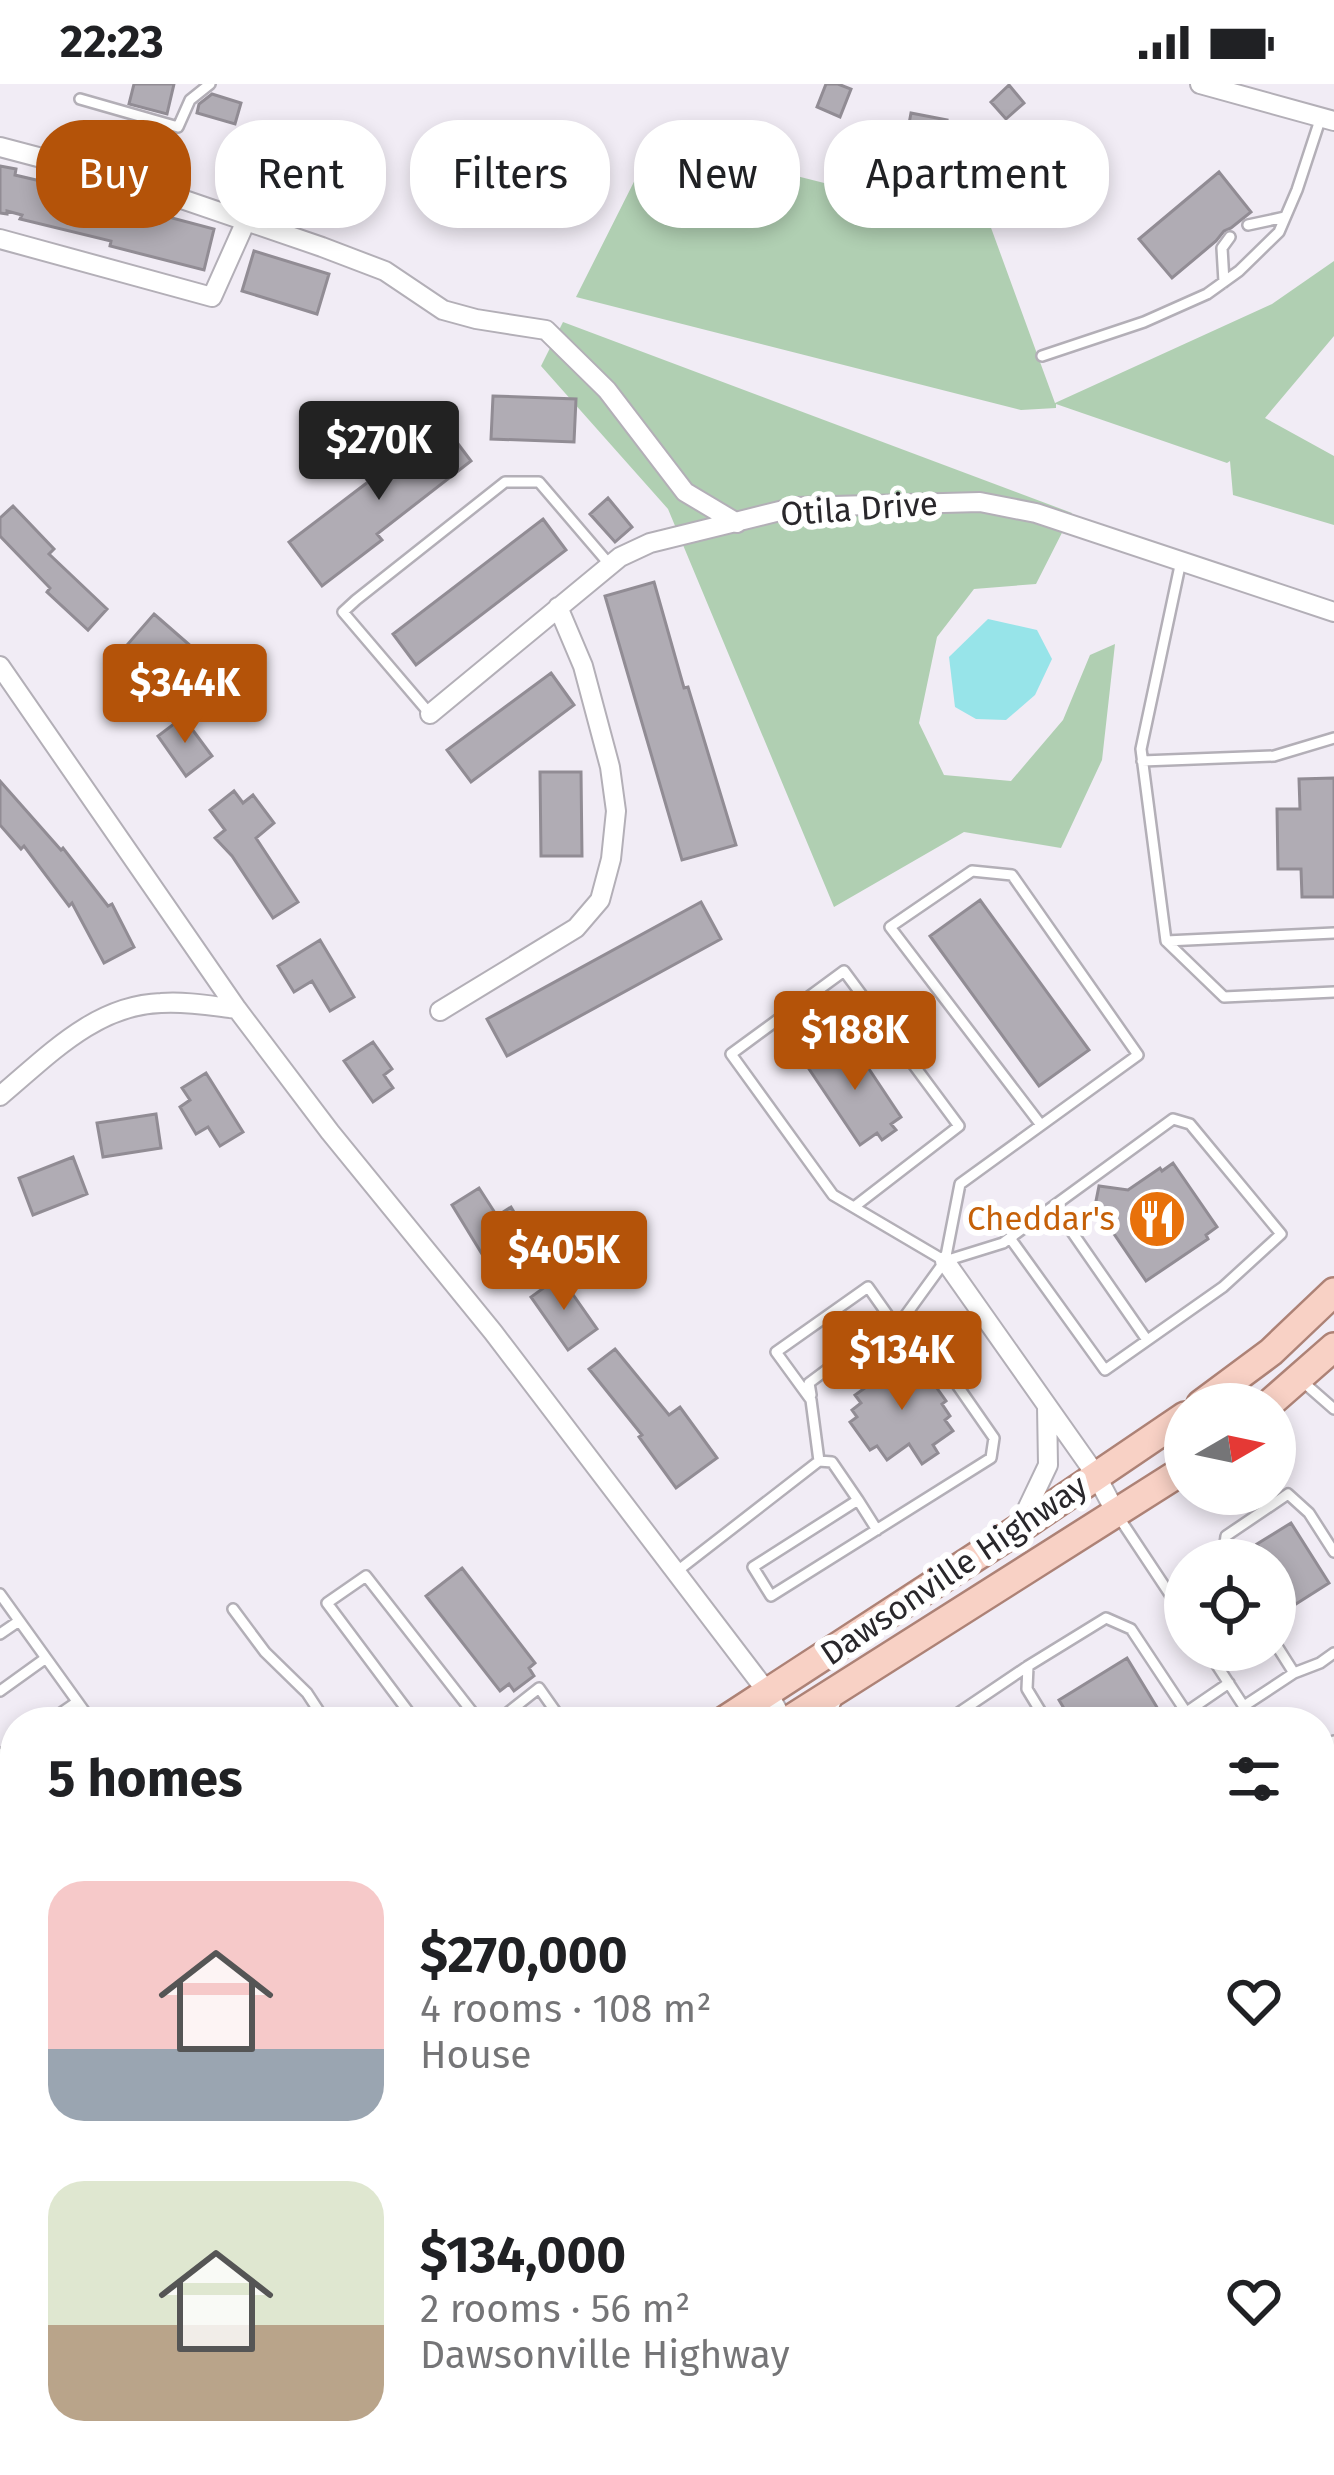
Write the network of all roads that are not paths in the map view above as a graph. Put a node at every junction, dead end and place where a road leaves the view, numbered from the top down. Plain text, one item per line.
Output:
1 (210, 84) edge
2 (1200, 84) edge
3 (80, 99) dead end
4 (1327, 119) edge
5 (0, 147) edge
6 (215, 210) edge
7 (1286, 218) junction
8 (1248, 225) dead end
9 (242, 228) edge
10 (268, 228) edge
11 (1230, 237) dead end
12 (0, 239) edge
13 (1224, 282) junction
14 (1042, 356) dead end
15 (737, 523) junction
16 (1180, 561) junction
17 (610, 566) junction
18 (558, 608) junction
19 (1334, 612) edge
20 (0, 666) edge
21 (430, 714) joint
22 (1334, 738) edge
23 (1142, 760) junction
24 (1334, 933) edge
25 (1166, 941) junction
26 (1334, 992) edge
27 (237, 1009) junction
28 (440, 1011) dead end
29 (0, 1096) edge
30 (1041, 1125) junction
31 (1054, 1206) junction
32 (854, 1207) junction
33 (1010, 1238) junction
34 (945, 1261) junction
35 (1334, 1292) edge
36 (896, 1322) junction
37 (1148, 1340) junction
38 (1334, 1347) edge
39 (1299, 1378) junction
40 (1229, 1383) edge
41 (1293, 1383) edge
42 (811, 1400) junction
43 (1047, 1406) junction
44 (1333, 1407) edge
45 (1164, 1429) edge
46 (819, 1461) junction
47 (1096, 1475) junction
48 (1164, 1482) edge
49 (858, 1500) junction
50 (1115, 1511) junction
51 (877, 1529) junction
52 (1017, 1530) junction
53 (1226, 1539) edge
54 (1334, 1552) edge
55 (676, 1572) junction
56 (1164, 1585) edge
57 (0, 1594) edge
58 (233, 1609) dead end
59 (19, 1621) junction
60 (0, 1634) edge
61 (1334, 1653) edge
62 (46, 1658) junction
63 (1028, 1666) junction
64 (1221, 1671) edge
65 (1294, 1673) joint
66 (1229, 1683) junction
67 (842, 1687) junction
68 (0, 1691) edge
69 (768, 1693) junction
70 (77, 1702) junction
71 (1244, 1706) joint
72 (70, 1707) edge
73 (81, 1707) edge
74 (316, 1707) edge
75 (405, 1707) edge
76 (468, 1707) edge
77 (515, 1707) edge
78 (552, 1707) edge
79 (746, 1707) edge
80 (776, 1707) edge
81 (809, 1707) edge
82 (834, 1707) edge
83 (967, 1707) edge
84 (1038, 1707) edge
85 (1183, 1707) edge
86 (1193, 1707) edge

1 - 3 lane
2 - 4 street
4 - 7 lane
5 - 6 street
7 - 8 lane
7 - 13 lane
9 - 12 street
10 - 15 street
11 - 13 lane
13 - 14 lane
15 - 16 street, Otila Drive
15 - 17 street, Otila Drive
16 - 19 street, Otila Drive
16 - 23 lane
17 - 18 street, Otila Drive
17 - 21 lane
18 - 21 street, Otila Drive
18 - 28 street
20 - 27 street
22 - 23 lane
23 - 25 lane
24 - 25 lane
25 - 26 lane
27 - 29 street
27 - 55 street
30 - 30 lane
30 - 34 lane
31 - 33 lane
31 - 37 lane
31 - 37 lane
32 - 32 lane
32 - 34 lane
33 - 34 lane
33 - 37 lane
34 - 36 lane
34 - 43 street
35 - 40 main road
36 - 42 lane
36 - 42 lane
36 - 51 lane
38 - 39 main road
39 - 41 main road
39 - 44 lane
42 - 46 lane
43 - 47 street
43 - 52 street
45 - 47 main road, Dawsonville Highway
46 - 49 lane
46 - 55 lane
47 - 50 street
47 - 52 main road, Dawsonville Highway
48 - 50 main road, Dawsonville Highway
49 - 51 lane
49 - 51 lane
50 - 56 lane
50 - 67 main road, Dawsonville Highway
52 - 69 main road, Dawsonville Highway
53 - 54 lane
55 - 69 street
57 - 59 lane
58 - 74 lane
59 - 60 lane
59 - 62 lane
61 - 65 lane
62 - 68 lane
62 - 70 lane
63 - 83 lane
63 - 84 lane
63 - 85 lane
64 - 66 lane
65 - 71 lane
66 - 71 lane
66 - 86 lane
67 - 81 main road, Dawsonville Highway
67 - 82 lane
69 - 79 main road, Dawsonville Highway
69 - 80 street
70 - 72 lane
70 - 73 lane
75 - 76 lane
77 - 78 lane

